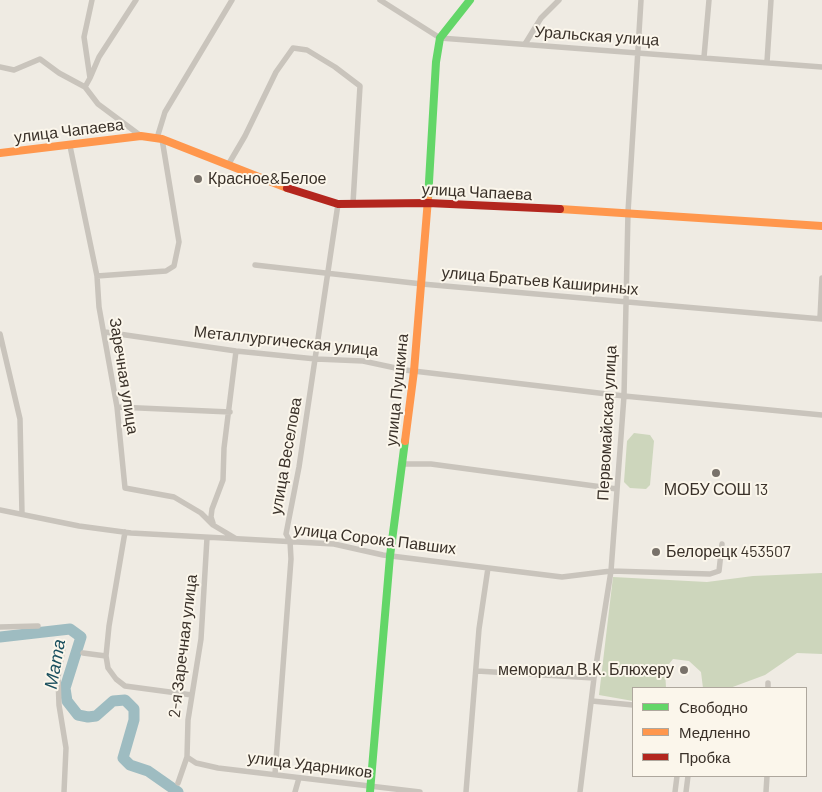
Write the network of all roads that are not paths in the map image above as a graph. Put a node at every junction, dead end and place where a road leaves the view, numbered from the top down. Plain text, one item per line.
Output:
1 (92, 0) edge
2 (136, 0) edge
3 (232, 0) edge
4 (381, 0) edge
5 (470, 0) edge
6 (559, 0) edge
7 (641, 0) edge
8 (709, 0) edge
9 (771, 0) edge
10 (440, 38) junction
11 (525, 44) junction
12 (636, 54) junction
13 (704, 57) junction
14 (767, 62) junction
15 (0, 67) edge
16 (822, 67) edge
17 (90, 78) junction
18 (85, 86) junction
19 (141, 136) junction
20 (159, 138) junction
21 (70, 146) junction
22 (0, 153) edge
23 (228, 165) junction
24 (353, 203) junction
25 (428, 203) junction
26 (338, 204) junction
27 (628, 212) junction
28 (822, 226) edge
29 (255, 266) dead end
30 (329, 274) junction
31 (97, 276) junction
32 (822, 278) edge
33 (422, 284) junction
34 (626, 302) junction
35 (821, 318) edge
36 (105, 332) junction
37 (0, 334) edge
38 (236, 351) junction
39 (316, 359) junction
40 (414, 371) junction
41 (624, 396) junction
42 (117, 407) junction
43 (230, 412) junction
44 (822, 415) edge
45 (403, 464) junction
46 (617, 490) junction
47 (0, 510) edge
48 (22, 514) junction
49 (213, 524) junction
50 (125, 532) junction
51 (207, 538) junction
52 (238, 539) junction
53 (290, 541) junction
54 (722, 544) dead end
55 (390, 556) junction
56 (488, 568) junction
57 (611, 571) junction
58 (38, 626) dead end
59 (0, 627) edge
60 (64, 642) dead end
61 (83, 653) dead end
62 (106, 656) junction
63 (477, 671) junction
64 (594, 678) junction
65 (192, 695) junction
66 (592, 701) junction
67 (632, 705) edge
68 (187, 757) junction
69 (275, 774) junction
70 (677, 777) edge
71 (688, 777) edge
72 (767, 777) edge
73 (299, 778) junction
74 (178, 783) dead end
75 (371, 789) edge
76 (64, 792) edge
77 (295, 792) edge
78 (420, 792) edge
79 (466, 792) edge
80 (580, 792) edge
81 (675, 792) edge
82 (686, 792) edge
83 (766, 792) edge

1 - 17 street
2 - 17 street
3 - 20 street
4 - 10 street, Уральская улица
5 - 10 street, улица Пушкина
6 - 11 street
7 - 12 street, Первомайская улица
8 - 13 street
9 - 14 street
10 - 11 street, Уральская улица
10 - 25 street, улица Пушкина
11 - 12 street, Уральская улица
12 - 13 street, Уральская улица
12 - 27 street, Первомайская улица
13 - 14 street, Уральская улица
14 - 16 street, Уральская улица
15 - 18 street, улица Чапаева
17 - 18 street
18 - 19 street, улица Чапаева
19 - 20 street, улица Чапаева
19 - 21 street, улица Чапаева
20 - 23 street, улица Чапаева
20 - 31 street
21 - 22 street, улица Чапаева
21 - 31 street, Заречная улица
23 - 24 street
23 - 26 street, улица Чапаева
24 - 25 street, улица Чапаева
24 - 26 street, улица Чапаева
25 - 27 street, улица Чапаева
25 - 33 street, улица Пушкина
26 - 30 street, улица Веселова
27 - 28 street, улица Чапаева
27 - 34 street, Первомайская улица
29 - 30 street, улица Братьев Кашириных
30 - 33 street, улица Братьев Кашириных
30 - 39 street, улица Веселова
31 - 36 street, Заречная улица
32 - 35 street
33 - 34 street, улица Братьев Кашириных
33 - 40 street, улица Пушкина
34 - 35 street, улица Братьев Кашириных
34 - 41 street, Первомайская улица
36 - 38 street, Металлургическая улица
36 - 42 street, Заречная улица
37 - 48 street
38 - 39 street, Металлургическая улица
38 - 43 street
39 - 40 street, Металлургическая улица
39 - 53 street, улица Веселова
40 - 41 street, Металлургическая улица
40 - 45 street, улица Пушкина
41 - 44 street, Металлургическая улица
41 - 46 street, Первомайская улица
42 - 43 street
42 - 49 street, Заречная улица
43 - 49 street
45 - 46 street
45 - 55 street, улица Пушкина
46 - 57 street, Первомайская улица
47 - 48 street, улица Сорока Павших
48 - 50 street, улица Сорока Павших
49 - 52 street, Заречная улица
50 - 51 street, улица Сорока Павших
50 - 62 street
51 - 52 street, улица Сорока Павших
51 - 65 street, 2-я Заречная улица
52 - 53 street, улица Сорока Павших
53 - 55 street, улица Сорока Павших
53 - 69 street, улица Веселова
54 - 57 street, улица Сорока Павших
55 - 56 street, улица Сорока Павших
55 - 75 street, улица Пушкина
56 - 57 street, улица Сорока Павших
56 - 63 street
57 - 64 street, Первомайская улица
58 - 59 street
60 - 76 street
61 - 62 street
62 - 65 street
63 - 64 street
63 - 79 street
64 - 66 street, Первомайская улица
65 - 68 street, 2-я Заречная улица
66 - 67 street
66 - 80 street, Первомайская улица
68 - 69 street, улица Ударников
68 - 74 street, 2-я Заречная улица
69 - 73 street, улица Ударников
70 - 81 street
71 - 82 street
72 - 83 street
73 - 75 street, улица Ударников
73 - 77 street
75 - 78 street, улица Ударников

